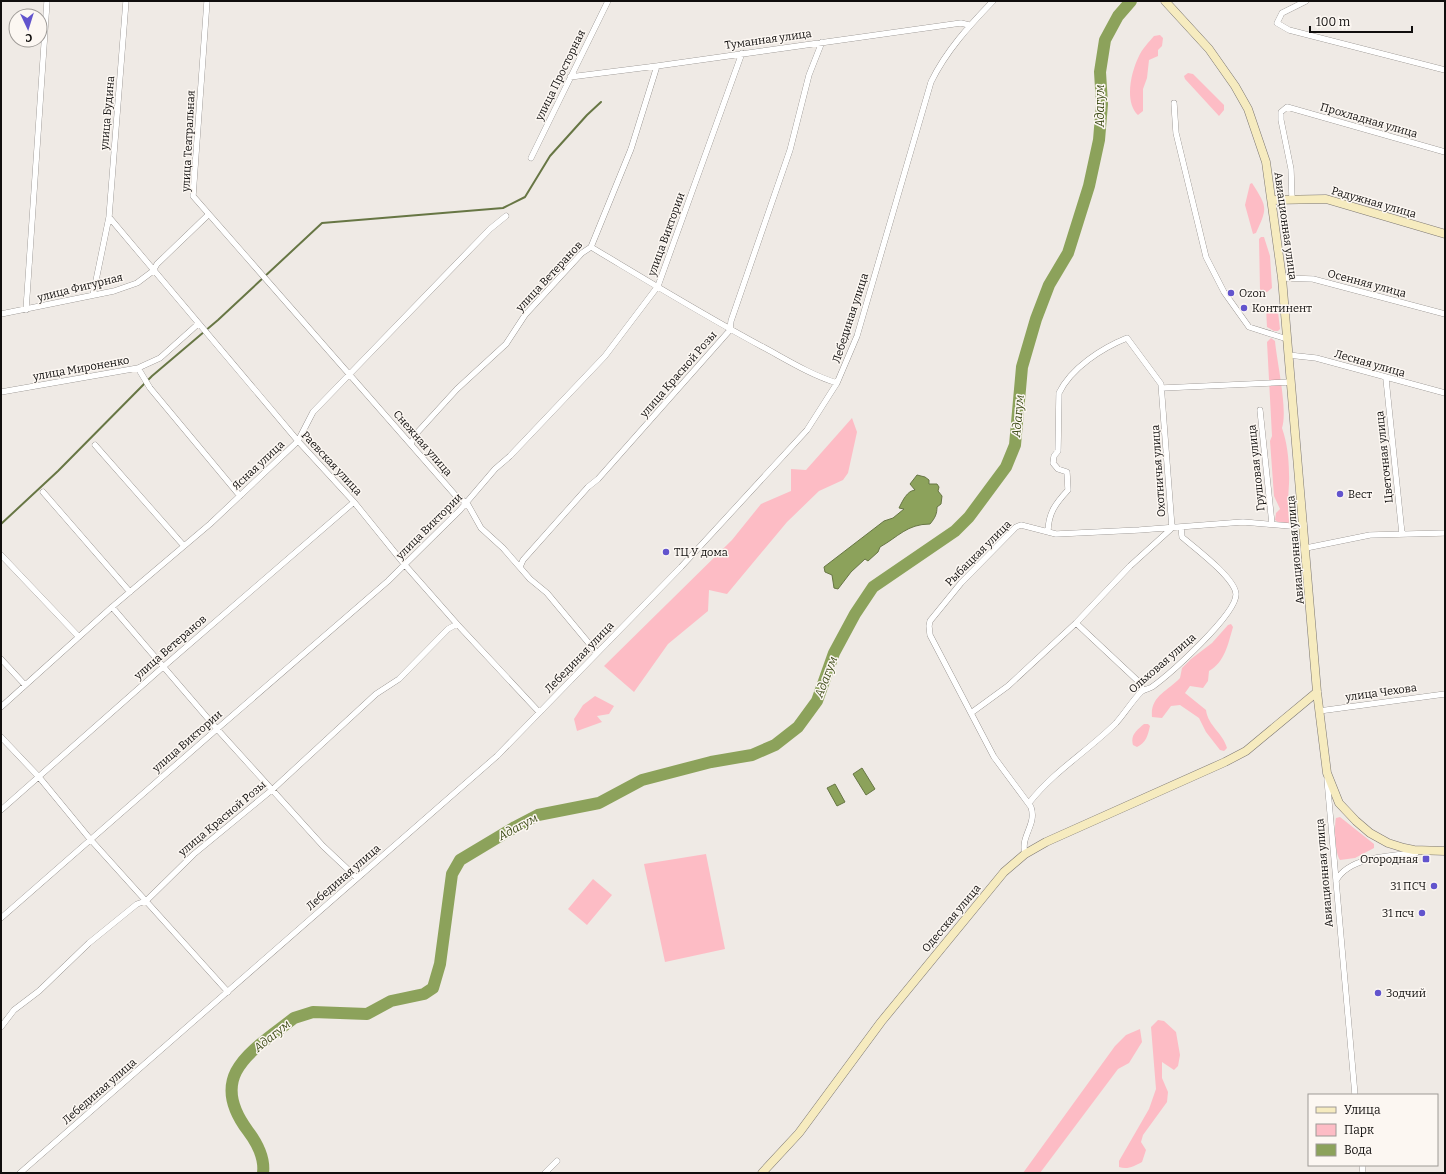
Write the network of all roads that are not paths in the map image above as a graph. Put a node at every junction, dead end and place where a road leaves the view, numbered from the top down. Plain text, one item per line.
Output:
1 (47, 1) edge
2 (126, 1) edge
3 (207, 1) edge
4 (608, 1) edge
5 (993, 1) edge
6 (1166, 1) edge
7 (1306, 1) edge
8 (969, 26) junction
9 (822, 42) junction
10 (742, 52) junction
11 (657, 66) junction
12 (1445, 70) edge
13 (570, 76) junction
14 (1174, 103) dead end
15 (1445, 152) edge
16 (531, 158) dead end
17 (1292, 199) junction
18 (1273, 200) junction
19 (208, 215) junction
20 (506, 216) dead end
21 (109, 217) junction
22 (1445, 234) edge
23 (591, 247) junction
24 (153, 271) junction
25 (1282, 278) junction
26 (658, 286) junction
27 (93, 295) junction
28 (26, 310) junction
29 (1, 314) edge
30 (1445, 314) edge
31 (298, 316) joint
32 (198, 324) junction
33 (730, 330) junction
34 (1287, 339) junction
35 (1288, 355) junction
36 (138, 368) junction
37 (349, 376) junction
38 (1386, 379) junction
39 (1291, 382) junction
40 (837, 383) junction
41 (1162, 388) junction
42 (1, 392) edge
43 (1445, 393) edge
44 (1260, 410) dead end
45 (298, 441) junction
46 (411, 444) junction
47 (95, 445) dead end
48 (42, 492) dead end
49 (240, 496) junction
50 (354, 502) junction
51 (467, 503) junction
52 (1272, 524) junction
53 (1304, 524) junction
54 (1181, 527) junction
55 (1172, 528) junction
56 (1048, 532) junction
57 (1445, 533) edge
58 (1402, 534) junction
59 (184, 546) junction
60 (1306, 548) junction
61 (1, 555) edge
62 (405, 564) junction
63 (520, 567) junction
64 (130, 592) junction
65 (112, 607) junction
66 (1076, 623) junction
67 (456, 624) junction
68 (79, 637) junction
69 (597, 653) junction
70 (1, 659) edge
71 (163, 666) junction
72 (25, 685) junction
73 (1143, 690) junction
74 (1318, 692) junction
75 (1445, 694) edge
76 (1, 707) edge
77 (1319, 711) junction
78 (539, 712) junction
79 (972, 713) junction
80 (217, 729) junction
81 (1, 737) edge
82 (1326, 773) junction
83 (39, 777) junction
84 (272, 789) junction
85 (1029, 803) junction
86 (1, 810) edge
87 (90, 839) junction
88 (1442, 851) edge
89 (1025, 854) junction
90 (357, 878) junction
91 (1336, 882) junction
92 (146, 900) junction
93 (1, 918) edge
94 (228, 992) junction
95 (1, 1027) edge
96 (1356, 1094) edge
97 (557, 1161) dead end
98 (20, 1173) edge
99 (545, 1173) edge
100 (762, 1173) edge

1 - 28 street
2 - 21 street, улица Будина
3 - 19 street, улица Театральная
4 - 13 street, улица Просторная
5 - 8 street, Лебединая улица
6 - 18 main road, Авиационная улица
7 - 12 street
8 - 9 street, Туманная улица
8 - 40 street, Лебединая улица
9 - 10 street, Туманная улица
9 - 33 street, улица Красной Розы
10 - 11 street, Туманная улица
10 - 26 street, улица Виктории
11 - 13 street, Туманная улица
11 - 23 street, улица Ветеранов
13 - 16 street, улица Просторная
14 - 34 street
15 - 17 street, Прохладная улица
17 - 18 main road, Радужная улица
17 - 22 main road, Радужная улица
18 - 25 main road, Авиационная улица
19 - 24 street, улица Фигурная
19 - 31 street, улица Театральная
20 - 37 street, Ясная улица
21 - 24 street, Раевская улица
21 - 27 street, улица Будина
23 - 26 street
23 - 46 street, улица Ветеранов
24 - 27 street, улица Фигурная
24 - 32 street, Раевская улица
25 - 30 street, Осенняя улица
25 - 34 main road, Авиационная улица
26 - 33 street
26 - 51 street, улица Виктории
27 - 28 street, улица Фигурная
28 - 29 street, улица Фигурная
31 - 37 street, Снежная улица
32 - 36 street, улица Мироненко
32 - 45 street, Раевская улица
33 - 40 street
33 - 63 street, улица Красной Розы
34 - 35 main road, Авиационная улица
35 - 38 street, Лесная улица
35 - 39 main road, Авиационная улица
36 - 42 street, улица Мироненко
36 - 49 street
37 - 45 street, Ясная улица
37 - 46 street, Снежная улица
38 - 43 street, Лесная улица
38 - 58 street, Цветочная улица
39 - 41 street
39 - 53 main road, Авиационная улица
40 - 69 street, Лебединая улица
41 - 55 street, Охотничья улица
41 - 56 street, Охотничья улица
44 - 52 street, Грушовая улица
45 - 49 street, Ясная улица
45 - 50 street, Раевская улица
46 - 51 street, Снежная улица
47 - 59 street
48 - 64 street
49 - 59 street, Ясная улица
50 - 62 street, Раевская улица
50 - 71 street, улица Ветеранов
51 - 62 street, улица Виктории
51 - 63 street, Снежная улица
52 - 53 street
52 - 54 street
53 - 60 main road, Авиационная улица
54 - 55 street
54 - 73 street, Ольховая улица
55 - 56 street
55 - 66 street, Охотничья улица
56 - 79 street, Рыбацкая улица
57 - 58 street
58 - 60 street
59 - 64 street, Ясная улица
60 - 74 main road, Авиационная улица
61 - 68 street
62 - 67 street, Раевская улица
62 - 80 street, улица Виктории
63 - 69 street, Снежная улица
64 - 65 street, Ясная улица
65 - 68 street, Ясная улица
65 - 71 street
66 - 73 street
66 - 79 street, Охотничья улица
67 - 78 street, Раевская улица
67 - 84 street, улица Красной Розы
68 - 72 street, Ясная улица
69 - 78 street, Лебединая улица
70 - 72 street
71 - 80 street
71 - 83 street, улица Ветеранов
72 - 76 street, Ясная улица
73 - 85 street, Ольховая улица
74 - 77 main road, Авиационная улица
74 - 89 main road, Одесская улица
75 - 77 street, улица Чехова
77 - 82 main road, Авиационная улица
78 - 90 street, Лебединая улица
79 - 85 street
80 - 84 street
80 - 87 street, улица Виктории
81 - 83 street
82 - 88 main road
82 - 91 street, Авиационная улица
83 - 86 street, улица Ветеранов
83 - 87 street
84 - 90 street
84 - 92 street, улица Красной Розы
85 - 89 street
87 - 92 street
87 - 93 street, улица Виктории
88 - 91 street
89 - 100 main road, Одесская улица
90 - 94 street, Лебединая улица
91 - 96 street, Авиационная улица
92 - 94 street
92 - 95 street, улица Красной Розы
94 - 98 street, Лебединая улица
97 - 99 street

